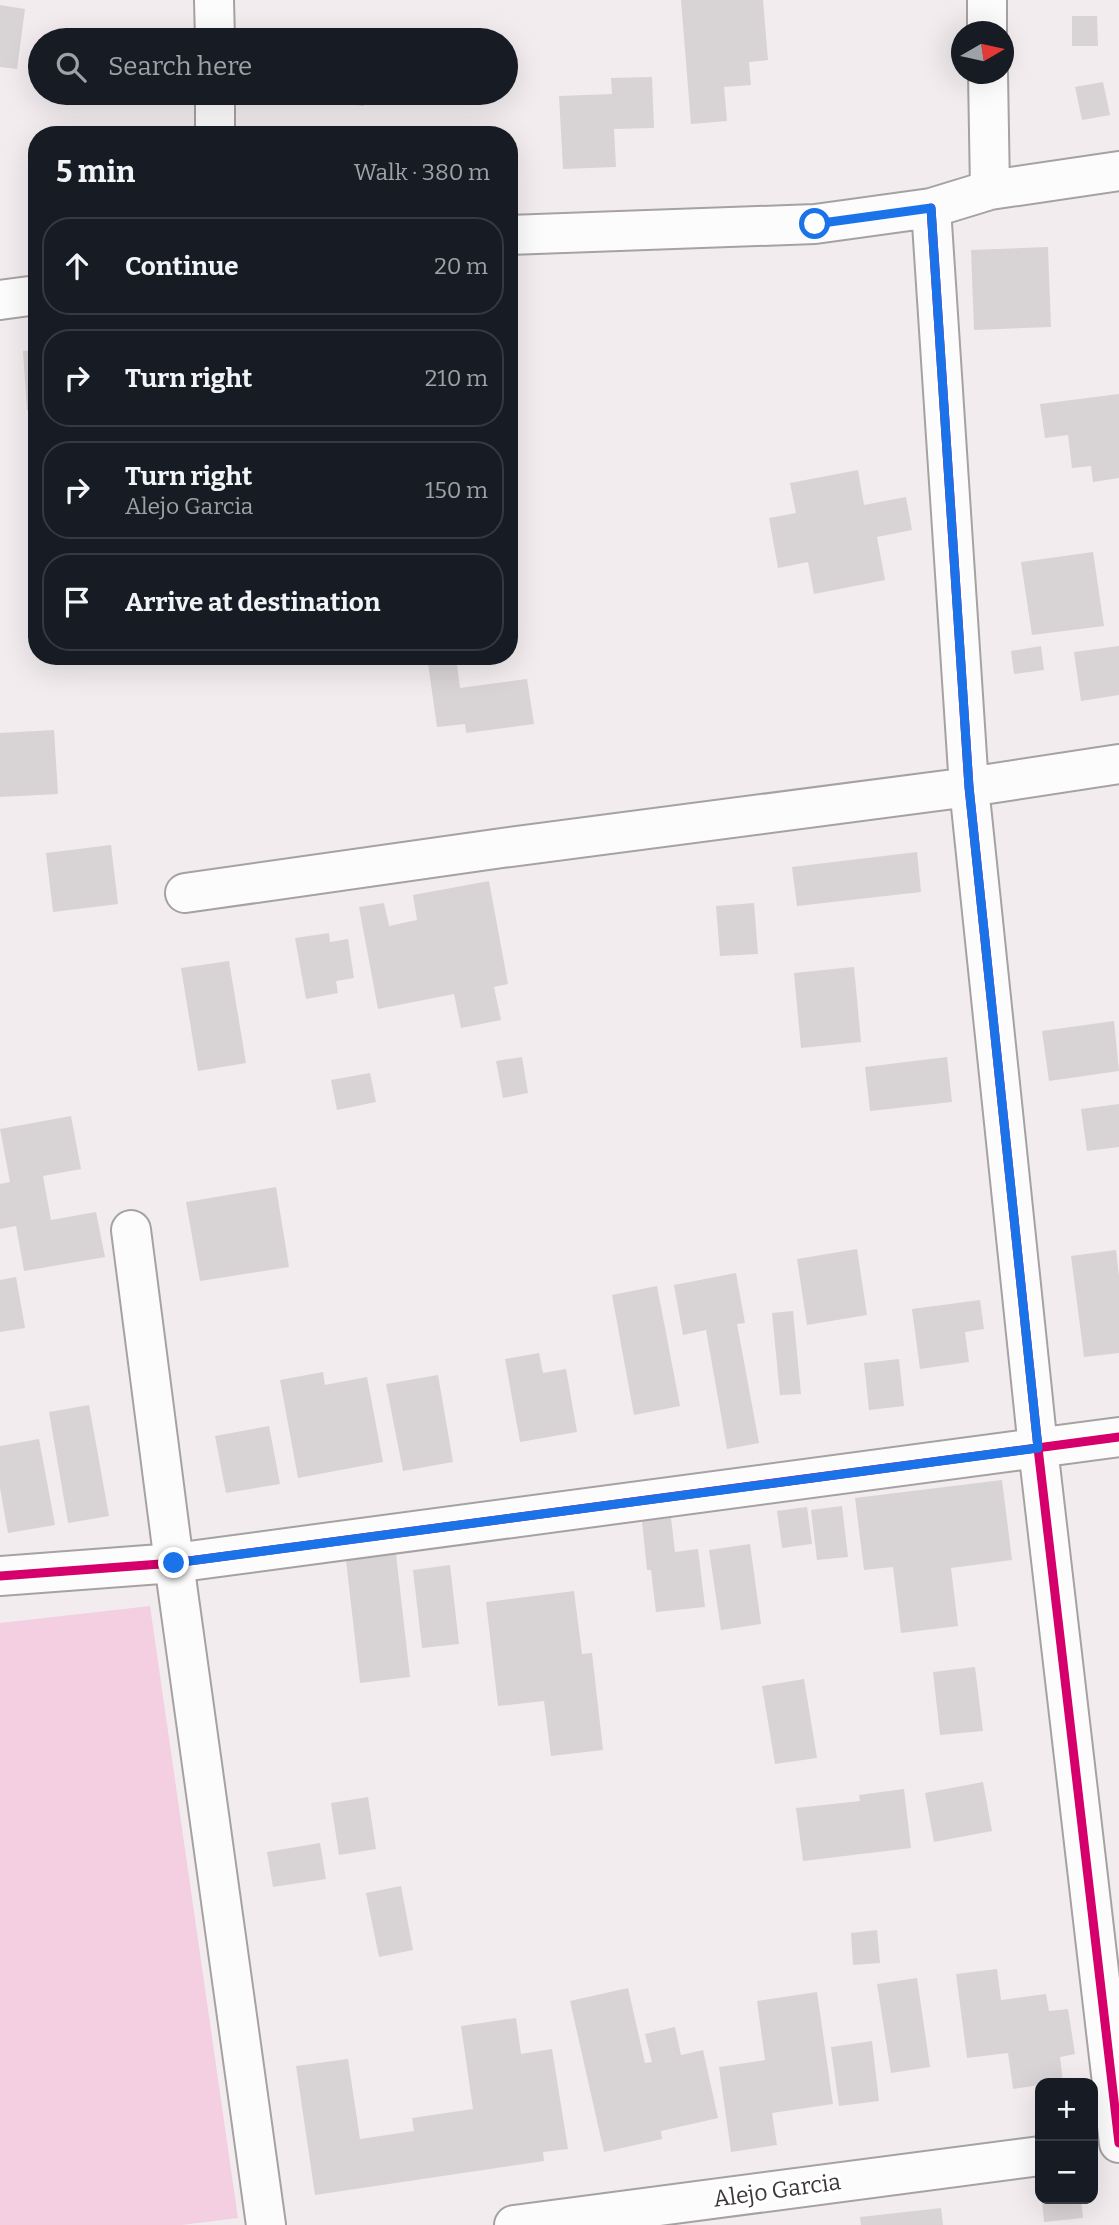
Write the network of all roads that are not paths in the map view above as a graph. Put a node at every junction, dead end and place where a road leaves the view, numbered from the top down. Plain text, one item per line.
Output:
1 (215, 0) edge
2 (987, 0) edge
3 (987, 21) edge
4 (215, 28) edge
5 (988, 84) edge
6 (215, 105) edge
7 (215, 126) edge
8 (1119, 171) edge
9 (990, 190) junction
10 (931, 208) junction
11 (518, 235) edge
12 (28, 296) edge
13 (0, 300) edge
14 (1119, 764) edge
15 (969, 787) junction
16 (185, 893) dead end
17 (131, 1230) dead end
18 (1119, 1437) edge
19 (1038, 1448) junction
20 (174, 1563) junction
21 (0, 1576) edge
22 (1119, 2144) edge
23 (1098, 2148) edge
24 (1035, 2157) edge
25 (266, 2225) edge
26 (514, 2225) edge

1 - 4 street
2 - 3 street
5 - 9 street
6 - 7 street
8 - 9 street
9 - 10 street
10 - 11 street
10 - 15 street
12 - 13 street
14 - 15 street
15 - 16 street
15 - 19 street
17 - 20 street
18 - 19 street
19 - 20 street
19 - 22 street
20 - 21 street
20 - 25 street
22 - 23 street
24 - 26 street, Alejo Garcia

